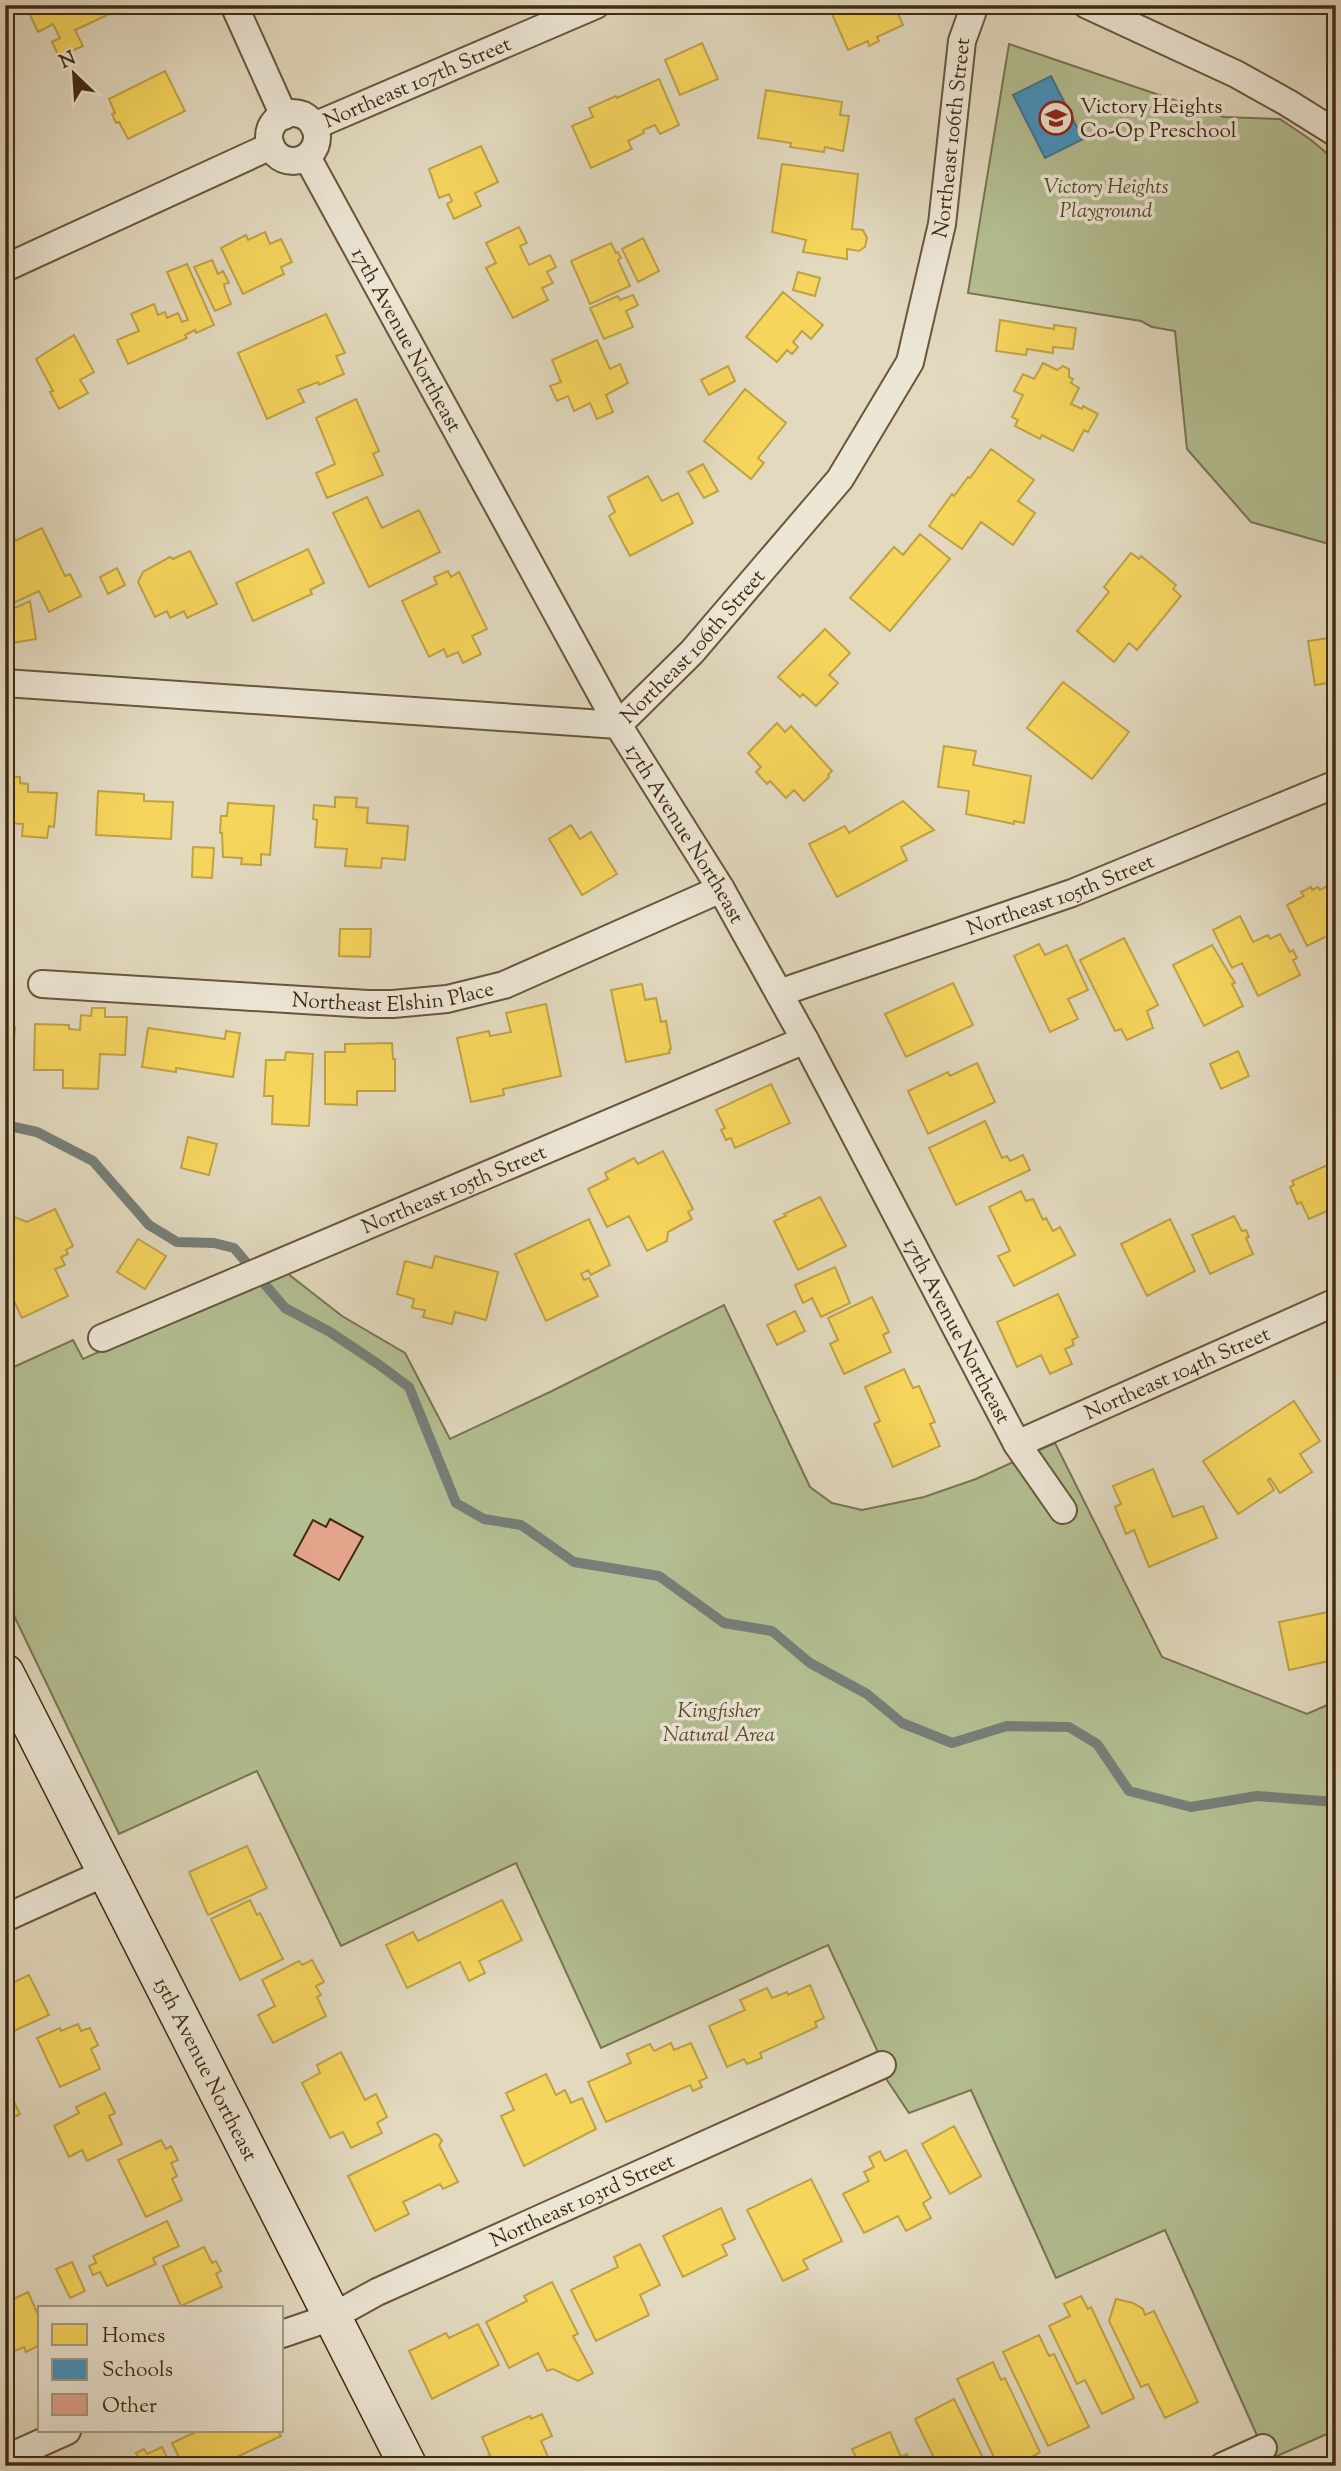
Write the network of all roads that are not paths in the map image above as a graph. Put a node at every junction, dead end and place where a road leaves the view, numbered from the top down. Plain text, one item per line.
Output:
1 (234, 5) edge
2 (596, 5) edge
3 (975, 5) edge
4 (1087, 5) edge
5 (284, 116) junction
6 (314, 126) junction
7 (1336, 133) edge
8 (271, 146) junction
9 (307, 158) junction
10 (5, 268) edge
11 (5, 683) edge
12 (618, 725) junction
13 (1336, 785) edge
14 (721, 889) junction
15 (42, 984) dead end
16 (779, 993) junction
17 (805, 1040) junction
18 (1336, 1302) edge
19 (102, 1338) dead end
20 (1017, 1444) junction
21 (1063, 1510) dead end
22 (5, 1673) edge
23 (107, 1872) junction
24 (5, 1918) edge
25 (882, 2065) dead end
26 (331, 2316) junction
27 (284, 2333) edge
28 (65, 2432) edge
29 (1263, 2448) dead end
30 (5, 2459) edge
31 (408, 2466) edge
32 (1223, 2466) edge

1 - 5 street
2 - 6 street, Northeast 107th Street
3 - 12 street, Northeast 106th Street
4 - 7 street
5 - 6 street
5 - 8 street
6 - 9 street
8 - 9 street
8 - 10 street
9 - 12 street, 17th Avenue Northeast
11 - 12 street, Northeast 106th Street
12 - 14 street, 17th Avenue Northeast
13 - 16 street, Northeast 105th Street
14 - 15 street, Northeast Elshin Place
14 - 16 street, 17th Avenue Northeast
16 - 17 street, 17th Avenue Northeast
17 - 19 street, Northeast 105th Street
17 - 20 street, 17th Avenue Northeast
18 - 20 street, Northeast 104th Street
20 - 21 street, 17th Avenue Northeast
22 - 23 street, 15th Avenue Northeast
23 - 24 street
23 - 26 street, 15th Avenue Northeast
25 - 26 street, Northeast 103rd Street
26 - 27 street, Northeast 103rd Street
26 - 31 street, 15th Avenue Northeast
28 - 30 street
29 - 32 street

